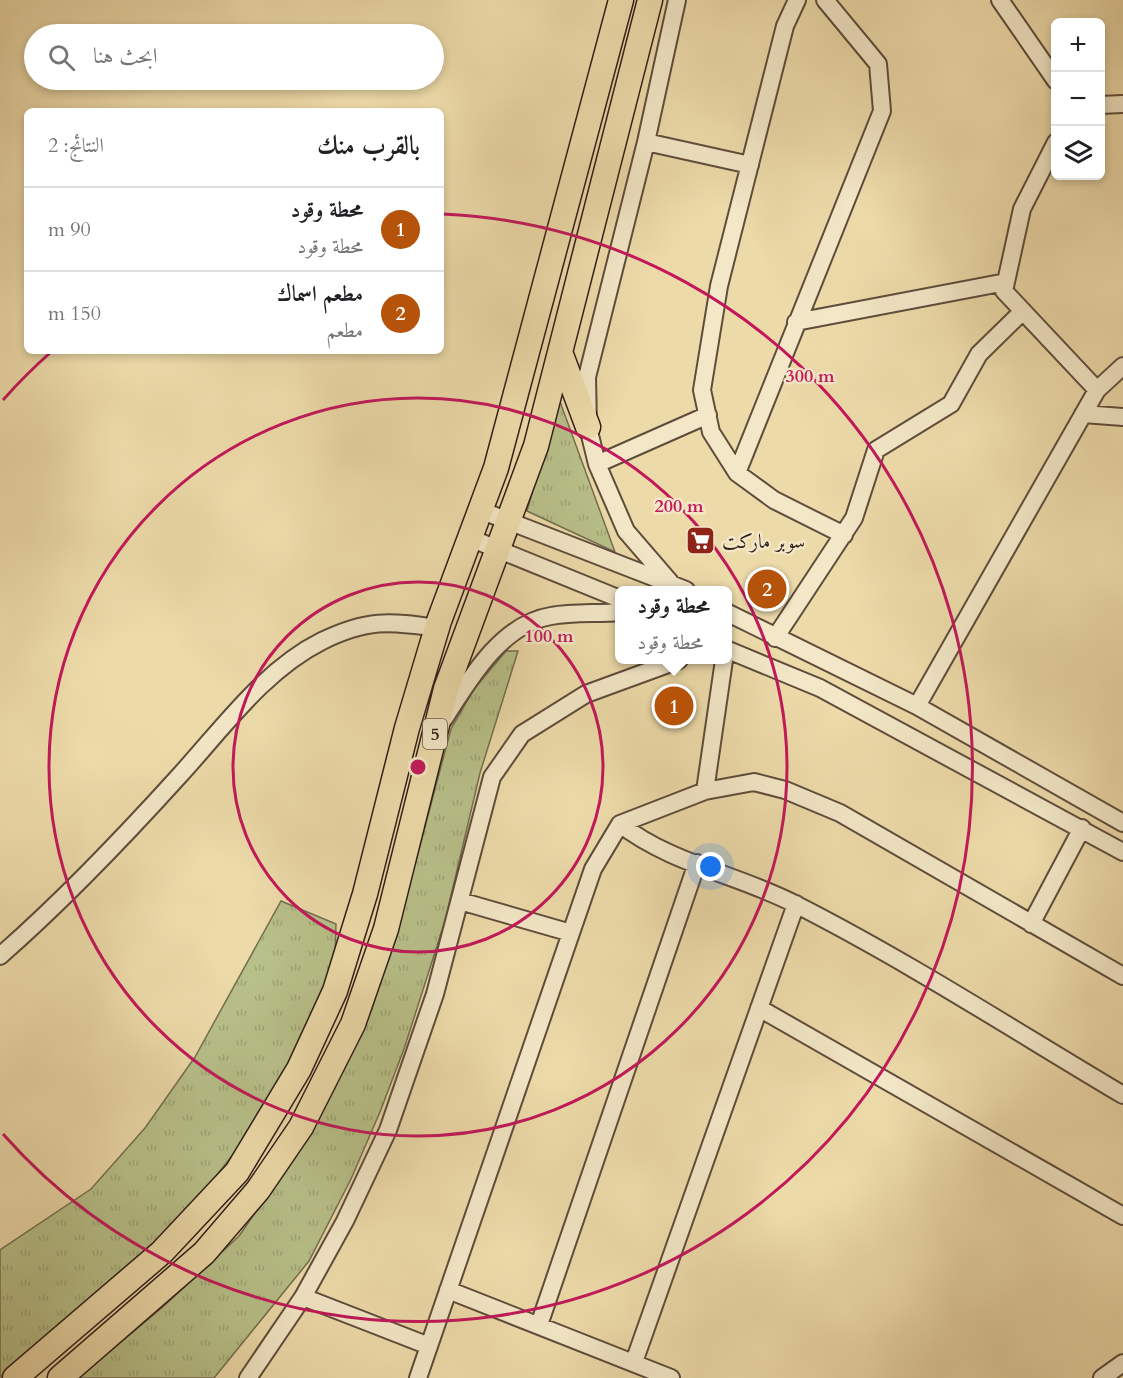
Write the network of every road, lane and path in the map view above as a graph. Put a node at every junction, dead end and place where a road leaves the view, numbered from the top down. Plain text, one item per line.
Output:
1 (621, 0) edge
2 (650, 0) edge
3 (677, 0) edge
4 (797, 0) edge
5 (825, 0) edge
6 (1000, 0) edge
7 (1051, 74) edge
8 (1123, 104) edge
9 (1105, 105) edge
10 (646, 142) junction
11 (1051, 152) edge
12 (750, 165) junction
13 (1006, 282) junction
14 (1023, 311) junction
15 (796, 322) junction
16 (560, 352) junction
17 (1123, 366) edge
18 (1097, 390) junction
19 (1083, 414) junction
20 (708, 415) junction
21 (1123, 417) edge
22 (588, 427) junction
23 (597, 464) junction
24 (737, 473) junction
25 (480, 510) junction
26 (508, 522) junction
27 (844, 535) junction
28 (470, 538) junction
29 (498, 547) junction
30 (670, 582) junction
31 (677, 586) edge
32 (615, 597) edge
33 (615, 612) edge
34 (732, 615) edge
35 (437, 628) junction
36 (775, 638) junction
37 (732, 652) edge
38 (668, 664) edge
39 (723, 664) edge
40 (920, 708) junction
41 (435, 732) junction
42 (907, 734) junction
43 (705, 792) junction
44 (1123, 823) edge
45 (620, 824) junction
46 (1082, 828) junction
47 (1123, 852) edge
48 (697, 862) junction
49 (460, 901) junction
50 (796, 904) junction
51 (1031, 924) junction
52 (571, 933) junction
53 (0, 956) edge
54 (1123, 976) edge
55 (759, 1008) junction
56 (1123, 1095) edge
57 (1123, 1216) edge
58 (448, 1290) junction
59 (303, 1297) junction
60 (539, 1325) junction
61 (429, 1346) junction
62 (634, 1362) junction
63 (1123, 1363) edge
64 (15, 1378) edge
65 (60, 1378) edge
66 (248, 1378) edge
67 (418, 1378) edge
68 (671, 1378) edge
69 (1102, 1378) edge

1 - 25 highway, 5
2 - 16 highway, 5
3 - 10 street
4 - 12 street
5 - 15 street
6 - 7 street
8 - 9 street
10 - 12 street
10 - 22 street
11 - 13 street
12 - 20 street
13 - 14 street
13 - 15 street
14 - 18 street
14 - 27 street
15 - 24 street
16 - 22 highway
16 - 26 highway, 5
17 - 18 street
18 - 19 street
19 - 21 street
19 - 40 street
20 - 23 street
20 - 24 street
22 - 23 street
23 - 30 street
24 - 27 street
25 - 26 street
25 - 28 highway, 5
26 - 29 highway, 5
26 - 30 street
27 - 36 street
28 - 29 street
28 - 35 highway, 5
29 - 32 street
29 - 41 highway, 5
30 - 31 street
33 - 41 street
34 - 36 street
35 - 53 street
35 - 64 highway, 5
36 - 40 street
37 - 42 street
38 - 49 street
39 - 43 street
40 - 42 street
40 - 44 street
41 - 65 highway, 5
42 - 46 street
43 - 45 street
43 - 51 street
45 - 48 street
45 - 52 street
46 - 47 street
46 - 51 street
48 - 50 street
48 - 60 street
49 - 52 street
49 - 59 street
50 - 55 street
50 - 56 street
51 - 54 street
52 - 58 street
55 - 57 street
55 - 62 street
58 - 60 street
58 - 61 street
59 - 61 street
59 - 66 street
60 - 62 street
61 - 67 street
62 - 68 street
63 - 69 street

